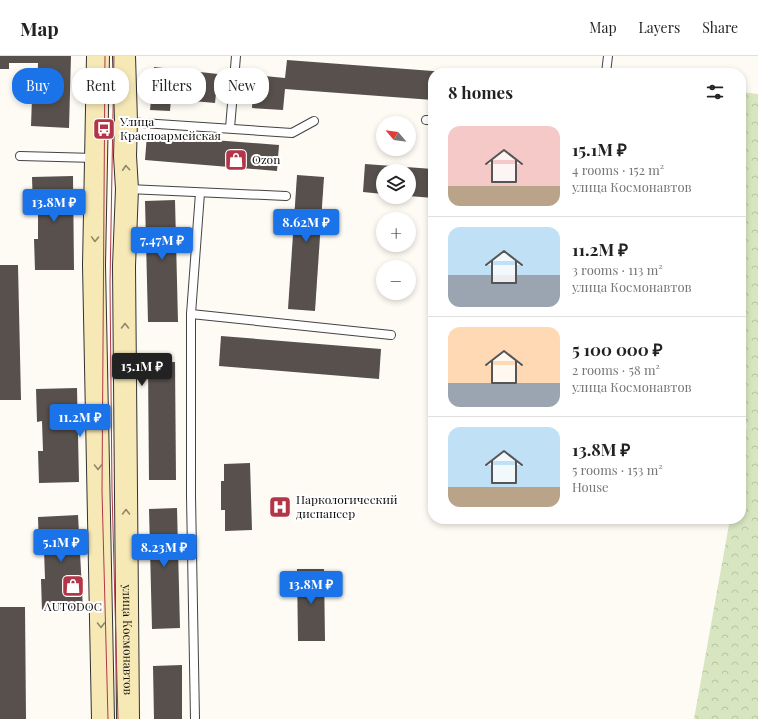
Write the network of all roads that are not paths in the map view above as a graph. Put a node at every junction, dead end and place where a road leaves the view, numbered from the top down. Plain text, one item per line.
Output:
1 (98, 56) edge
2 (124, 56) edge
3 (236, 56) edge
4 (608, 56) edge
5 (607, 68) edge
6 (314, 121) dead end
7 (126, 122) junction
8 (230, 128) junction
9 (20, 156) dead end
10 (97, 158) junction
11 (127, 189) junction
12 (200, 193) junction
13 (286, 196) dead end
14 (191, 314) junction
15 (391, 335) dead end
16 (102, 719) edge
17 (128, 719) edge
18 (195, 719) edge

1 - 10 main road, улица Космонавтов
2 - 7 main road, улица Космонавтов
3 - 8 lane
4 - 5 lane
6 - 8 lane
7 - 8 lane
11 -> 7 main road, улица Космонавтов
9 - 10 lane
10 -> 16 main road, улица Космонавтов
11 - 12 lane
17 -> 11 main road, улица Космонавтов
12 - 13 lane
12 - 14 lane
14 - 15 lane
14 - 18 lane

